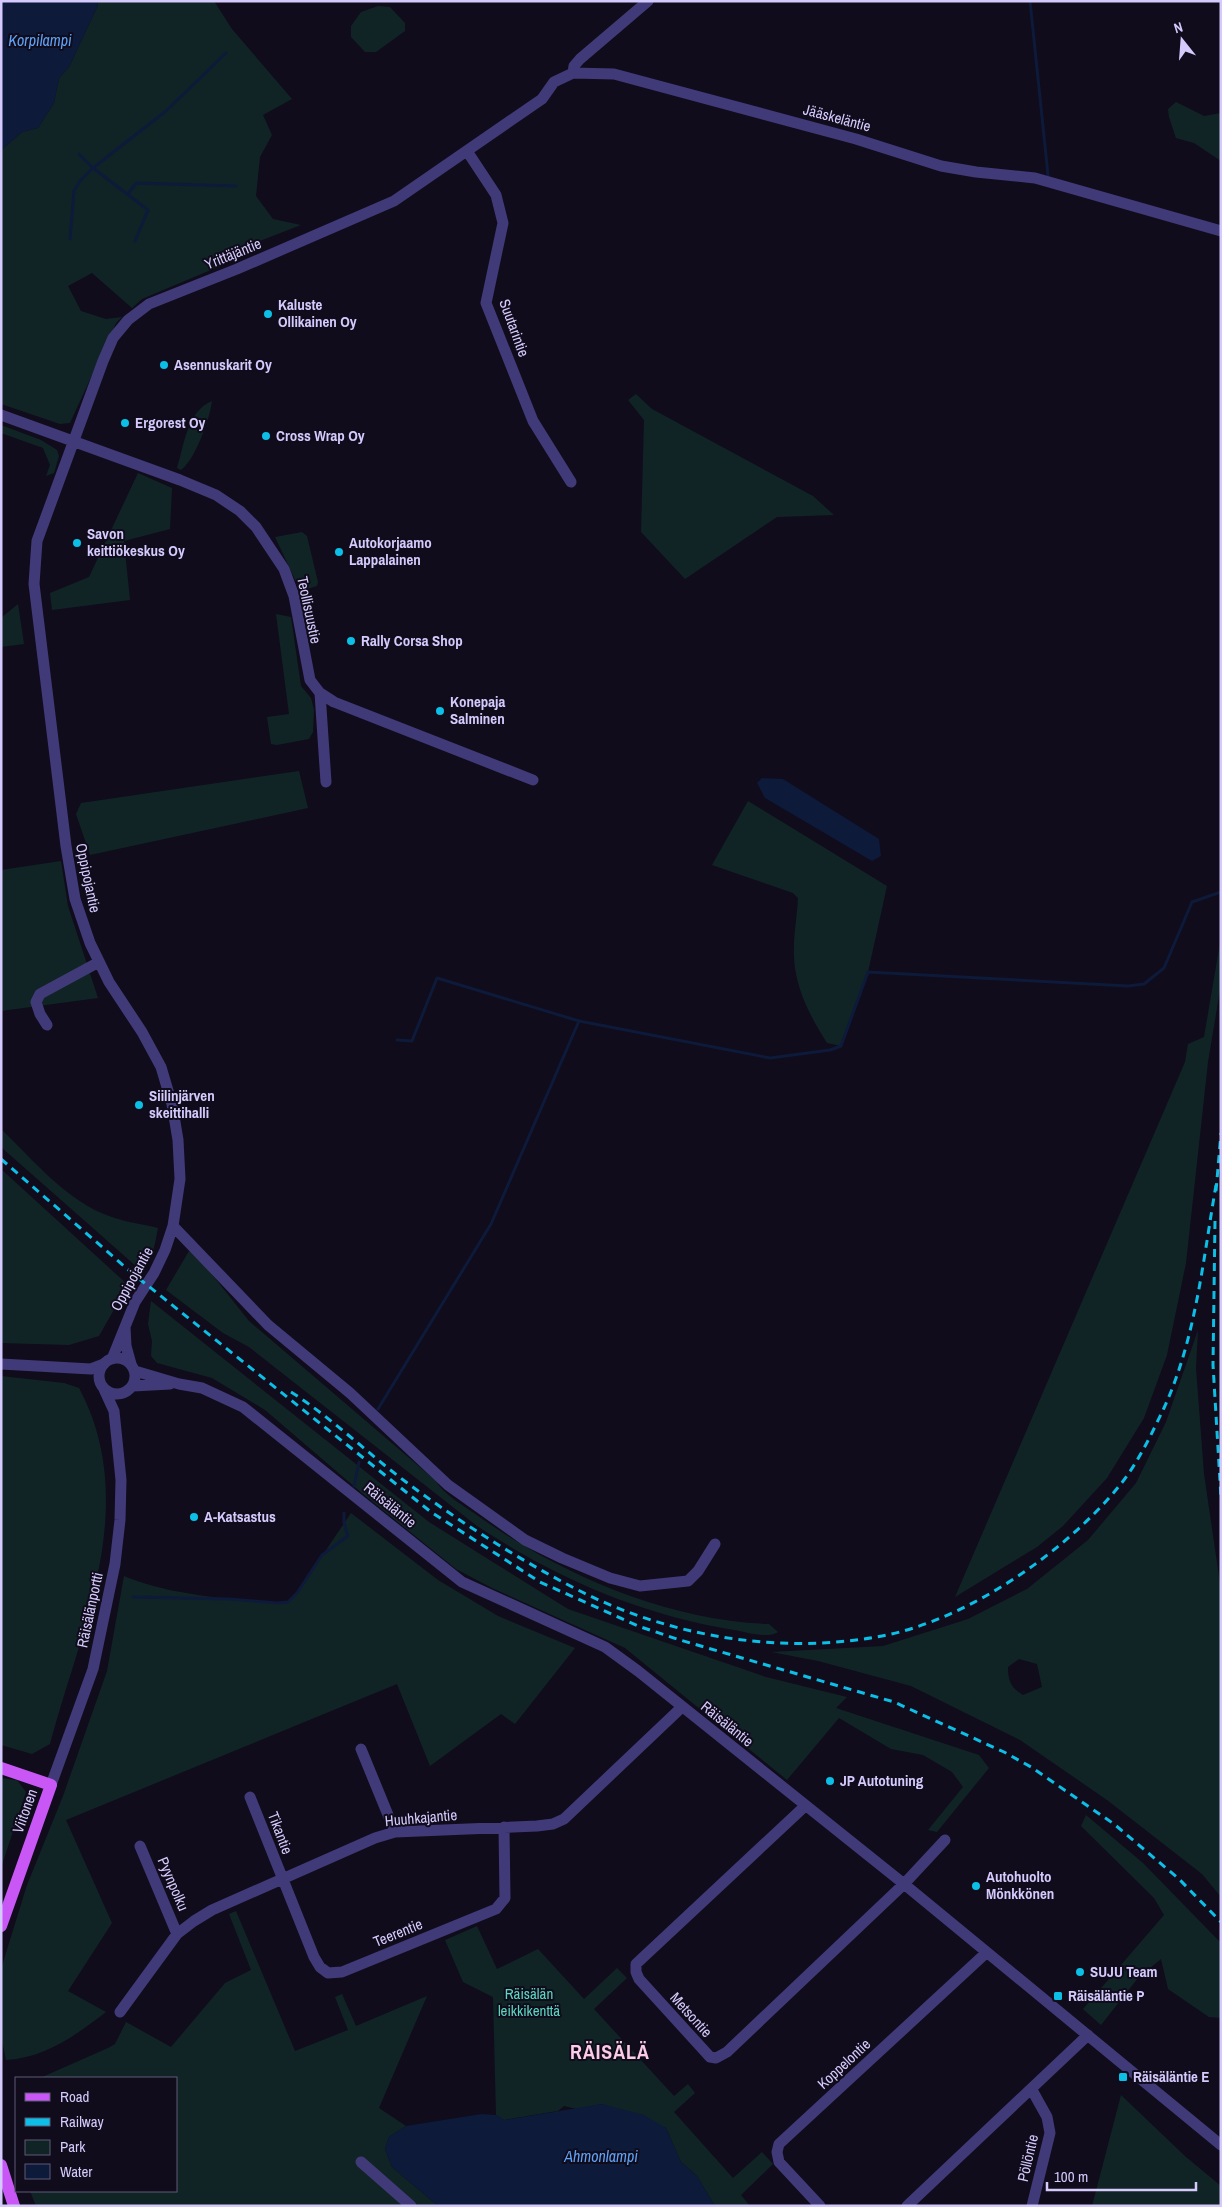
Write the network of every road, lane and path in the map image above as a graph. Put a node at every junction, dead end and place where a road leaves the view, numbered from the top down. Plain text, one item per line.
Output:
1 (648, 1) edge
2 (573, 73) junction
3 (467, 151) junction
4 (1221, 231) edge
5 (1, 415) edge
6 (74, 443) junction
7 (571, 482) dead end
8 (320, 693) junction
9 (533, 780) dead end
10 (326, 782) dead end
11 (99, 962) junction
12 (47, 1025) dead end
13 (173, 1226) junction
14 (125, 1323) junction
15 (108, 1361) junction
16 (1, 1364) edge
17 (62, 1368) junction
18 (133, 1368) junction
19 (101, 1384) junction
20 (179, 1384) junction
21 (130, 1388) junction
22 (117, 1434) junction
23 (715, 1544) dead end
24 (682, 1707) junction
25 (361, 1749) dead end
26 (1, 1768) edge
27 (51, 1785) junction
28 (250, 1797) dead end
29 (804, 1807) junction
30 (504, 1827) junction
31 (394, 1832) junction
32 (945, 1840) dead end
33 (140, 1846) dead end
34 (282, 1879) junction
35 (904, 1884) junction
36 (1, 1926) edge
37 (177, 1934) junction
38 (986, 1953) junction
39 (120, 2012) dead end
40 (1088, 2035) junction
41 (1032, 2090) junction
42 (1221, 2145) edge
43 (361, 2162) dead end
44 (1, 2164) edge
45 (406, 2205) edge
46 (14, 2206) edge
47 (820, 2206) edge
48 (907, 2206) edge
49 (1032, 2206) edge

1 - 2 street
2 - 3 street
2 - 4 street, Jääskeläntie
3 - 6 street, Yrittäjäntie
3 - 7 street, Suutarintie
5 - 6 street, Teollisuustie
6 - 8 street, Teollisuustie
6 - 11 street, Oppipojantie
8 - 9 street
8 - 10 street
11 - 12 street
11 - 13 street, Oppipojantie
13 - 14 street, Oppipojantie
13 - 23 street
14 - 15 street, Oppipojantie
14 - 18 street
15 - 17 street
15 - 18 street
15 - 19 street
16 - 17 street
17 - 19 street
18 - 20 street
18 - 21 street
19 - 21 street
19 - 22 street
20 - 21 street
20 - 24 street, Räisäläntie
21 - 22 street
22 - 27 street, Räisälänportti
24 - 29 street, Räisäläntie
24 - 30 street, Huuhkajantie
25 - 31 street
26 - 27 main road, Viitonen
27 - 36 main road, Viitonen
28 - 34 street, Tikantie
29 - 35 street, Räisäläntie
29 - 35 street, Metsontie
30 - 31 street, Huuhkajantie
30 - 34 street, Teerentie
31 - 34 street, Huuhkajantie
32 - 35 street
33 - 37 street, Pyynpolku
34 - 37 street, Huuhkajantie
35 - 38 street, Räisäläntie
37 - 39 street, Huuhkajantie
38 - 40 street, Räisäläntie
38 - 47 street, Koppelontie
40 - 41 street
40 - 42 street, Räisäläntie
41 - 48 street
41 - 49 street, Pöllöntie
43 - 45 street
44 - 46 main road

